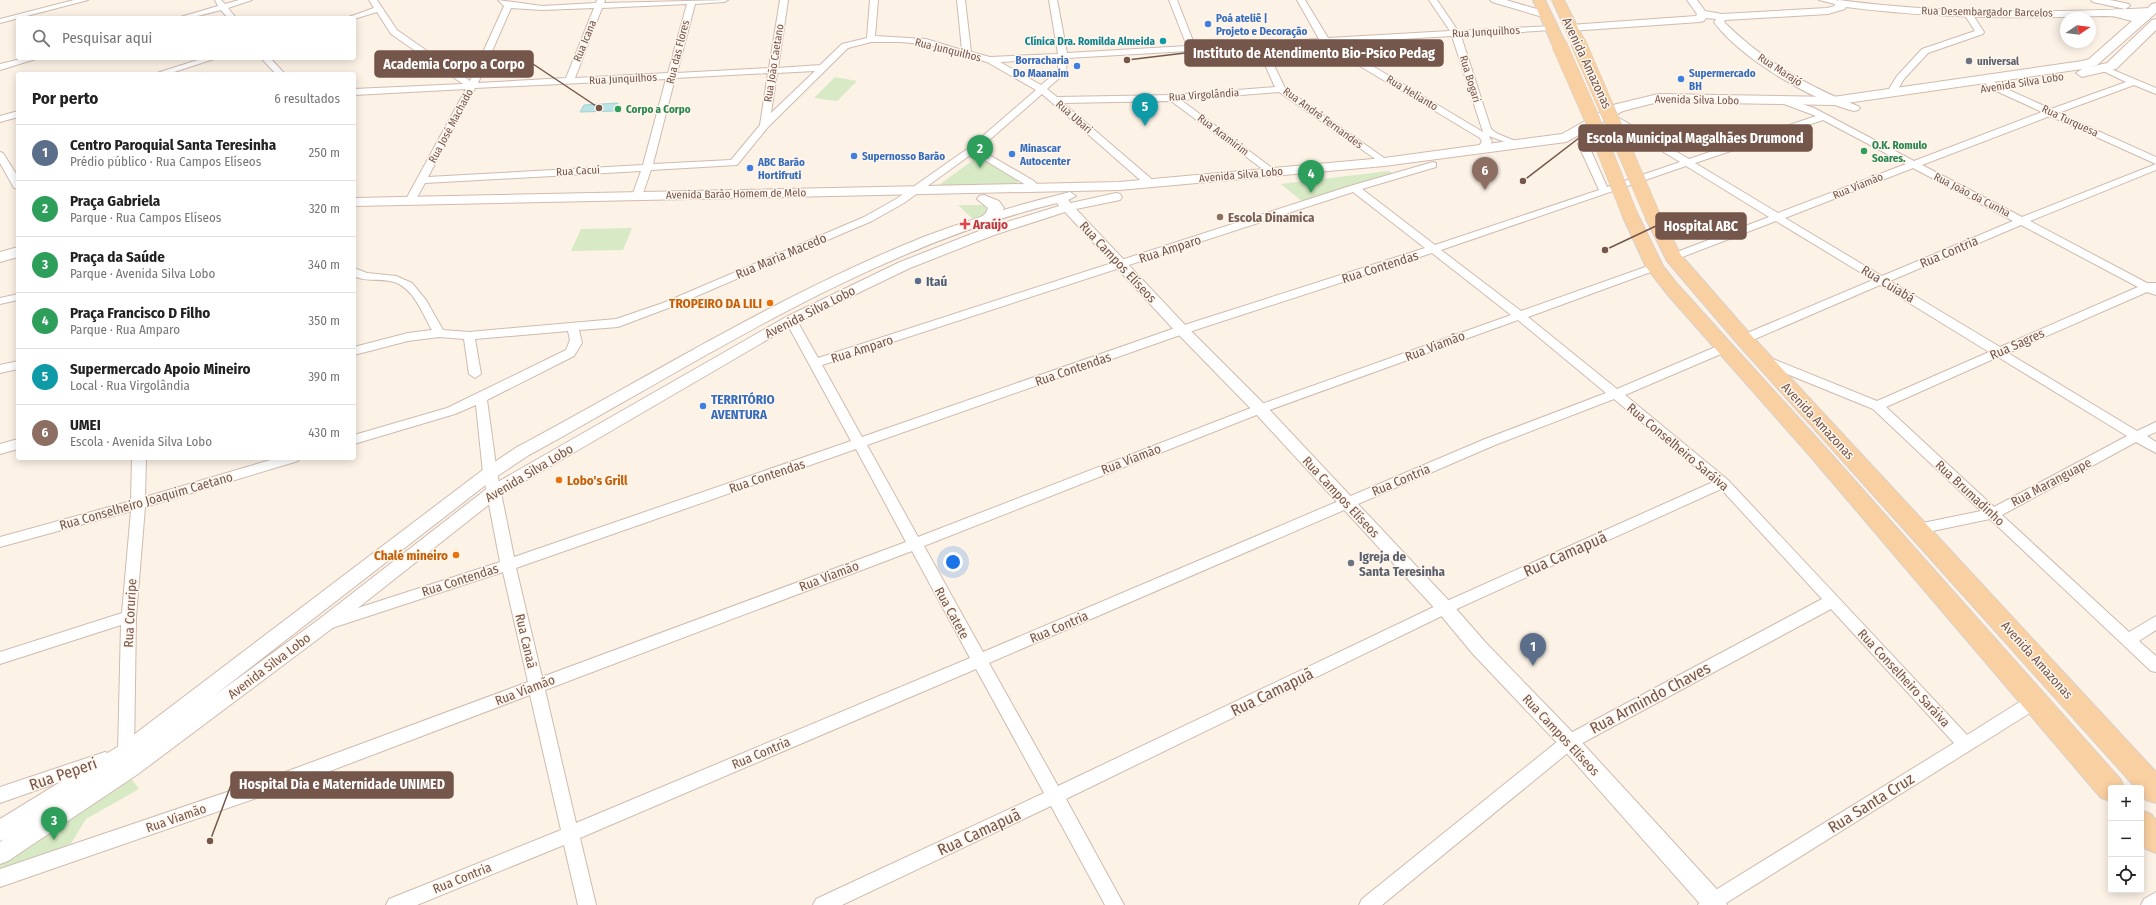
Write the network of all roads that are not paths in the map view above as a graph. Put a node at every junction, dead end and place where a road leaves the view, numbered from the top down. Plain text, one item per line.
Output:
1 (84, 0) edge
2 (217, 0) edge
3 (248, 0) edge
4 (373, 0) edge
5 (614, 0) edge
6 (724, 0) edge
7 (784, 0) edge
8 (874, 0) edge
9 (961, 0) edge
10 (1053, 0) edge
11 (1173, 0) edge
12 (1301, 0) edge
13 (1433, 0) edge
14 (1495, 0) edge
15 (1539, 0) edge
16 (1558, 0) edge
17 (1692, 0) edge
18 (1823, 0) edge
19 (691, 1) edge
20 (2100, 1) edge
21 (505, 2) edge
22 (1837, 2) edge
23 (600, 3) edge
24 (223, 7) junction
25 (379, 9) junction
26 (2117, 12) junction
27 (2155, 13) edge
28 (1968, 14) junction
29 (1546, 15) junction
30 (20, 16) edge
31 (189, 16) edge
32 (230, 16) edge
33 (356, 16) edge
34 (1701, 16) junction
35 (16, 17) edge
36 (1722, 17) junction
37 (2141, 20) junction
38 (0, 21) edge
39 (1551, 28) junction
40 (1570, 28) junction
41 (1456, 34) junction
42 (871, 39) junction
43 (1325, 41) junction
44 (1260, 45) junction
45 (1192, 49) junction
46 (1753, 52) junction
47 (967, 54) junction
48 (1063, 55) junction
49 (28, 60) edge
50 (206, 60) edge
51 (267, 60) edge
52 (990, 60) junction
53 (0, 68) edge
54 (821, 68) junction
55 (2104, 69) junction
56 (773, 70) junction
57 (165, 72) edge
58 (279, 72) edge
59 (1773, 75) junction
60 (672, 76) junction
61 (1985, 79) junction
62 (569, 82) junction
63 (2134, 82) junction
64 (472, 86) junction
65 (1898, 88) junction
66 (1997, 88) junction
67 (1042, 90) junction
68 (1282, 90) junction
69 (2156, 91) edge
70 (356, 92) edge
71 (1173, 98) junction
72 (1054, 100) junction
73 (1833, 101) junction
74 (1781, 102) junction
75 (1854, 108) junction
76 (2049, 112) junction
77 (1817, 114) junction
78 (16, 115) edge
79 (0, 119) edge
80 (1484, 121) junction
81 (1619, 121) junction
82 (1461, 122) junction
83 (764, 125) junction
84 (1518, 144) junction
85 (1582, 144) junction
86 (973, 149) junction
87 (1481, 149) junction
88 (0, 154) edge
89 (2156, 161) edge
90 (1686, 163) junction
91 (1913, 164) junction
92 (1433, 165) junction
93 (1384, 166) junction
94 (647, 167) junction
95 (2156, 167) edge
96 (1272, 173) junction
97 (422, 180) junction
98 (16, 182) edge
99 (1151, 184) junction
100 (1035, 188) junction
101 (1354, 188) junction
102 (917, 190) junction
103 (1604, 190) junction
104 (1118, 192) junction
105 (637, 196) junction
106 (984, 199) junction
107 (1009, 199) junction
108 (410, 201) junction
109 (900, 201) junction
110 (356, 202) edge
111 (1064, 203) junction
112 (356, 211) edge
113 (1779, 218) junction
114 (987, 219) junction
115 (2022, 220) junction
116 (16, 244) edge
117 (0, 248) edge
118 (1434, 249) junction
119 (16, 252) edge
120 (0, 256) edge
121 (1664, 262) junction
122 (1121, 265) junction
123 (356, 275) edge
124 (1881, 281) junction
125 (2153, 287) edge
126 (16, 297) edge
127 (0, 301) edge
128 (1518, 315) junction
129 (791, 320) junction
130 (572, 327) junction
131 (1182, 330) junction
132 (439, 332) junction
133 (469, 336) junction
134 (1744, 339) junction
135 (1724, 348) junction
136 (356, 350) edge
137 (1999, 352) junction
138 (1760, 358) junction
139 (817, 364) junction
140 (16, 365) edge
141 (0, 369) edge
142 (475, 374) dead end
143 (1616, 394) junction
144 (481, 398) junction
145 (1877, 406) junction
146 (1260, 409) junction
147 (2156, 426) edge
148 (2137, 436) junction
149 (356, 439) edge
150 (860, 444) junction
151 (16, 445) edge
152 (2156, 448) edge
153 (0, 449) edge
154 (139, 460) edge
155 (285, 460) edge
156 (492, 482) junction
157 (1723, 483) junction
158 (138, 504) junction
159 (1347, 504) junction
160 (1992, 514) junction
161 (1918, 529) junction
162 (0, 542) edge
163 (914, 544) junction
164 (508, 565) junction
165 (1832, 601) junction
166 (1446, 608) junction
167 (129, 617) junction
168 (2156, 622) edge
169 (324, 625) junction
170 (2128, 640) junction
171 (0, 658) edge
172 (978, 661) junction
173 (2156, 666) edge
174 (536, 686) junction
175 (2035, 701) junction
176 (1569, 742) junction
177 (1966, 745) junction
178 (128, 760) junction
179 (2108, 785) edge
180 (2156, 791) edge
181 (0, 795) edge
182 (1055, 796) junction
183 (2144, 826) edge
184 (0, 831) edge
185 (570, 834) junction
186 (2156, 840) edge
187 (0, 854) edge
188 (0, 878) edge
189 (2156, 900) edge
190 (1712, 904) edge
191 (395, 905) edge
192 (587, 905) edge
193 (822, 905) edge
194 (1115, 905) edge
195 (1368, 905) edge
196 (2150, 905) edge

1 - 30 street
2 - 24 street
3 - 24 street
4 - 25 street
5 - 23 street
6 - 19 street
7 - 56 street, Rua João Caetano
8 - 42 street
9 - 47 street
10 - 48 street, Rua Maria Macedo
11 - 45 street
12 - 43 street, Rua Helianto
13 - 41 street, Rua Bogari
14 - 29 street
15 - 29 main road, Avenida Amazonas
16 - 40 main road, Avenida Amazonas
17 - 34 street, Rua Marajó
18 - 22 street, Rua Desembargador Barcelos
19 - 23 street
19 - 60 street, Rua das Flores
20 - 26 street
20 - 27 street
21 - 23 street
21 - 64 street, Rua José Machado
22 - 28 street, Rua Desembargador Barcelos
22 - 36 street
23 - 62 street, Rua Icana
24 - 31 street
24 - 32 street
25 - 33 street
25 - 64 street
26 - 27 street, Rua Desembargador Barcelos
26 - 28 street, Rua Desembargador Barcelos
26 - 37 main road
27 - 37 main road, Avenida Silva Lobo
27 - 55 main road, Avenida Silva Lobo
28 - 65 street
29 - 39 main road, Avenida Amazonas
34 - 36 street
34 - 40 street
34 - 59 street, Rua Marajó
35 - 38 street
36 - 46 street, Rua Marajó
37 - 61 main road, Avenida Silva Lobo
39 - 41 street, Rua Junquilhos
39 - 121 main road, Avenida Amazonas, bridge
40 - 121 main road, Avenida Amazonas, bridge
41 - 43 street, Rua Junquilhos
41 - 80 street, Rua Bogari
42 - 47 street, Rua Junquilhos
42 - 54 street, Rua Junquilhos
43 - 44 street, Rua Junquilhos
43 - 82 street, Rua Helianto
44 - 45 street, Rua Junquilhos
44 - 68 street, Rua André Fernandes
45 - 48 street, Rua Junquilhos
46 - 59 street
46 - 73 street, Rua Marajó
47 - 52 street, Rua Junquilhos
48 - 52 street, Rua Junquilhos
48 - 67 street, Rua Maria Macedo
49 - 53 street
50 - 57 street
51 - 58 street
52 - 67 street, Rua Ubari
54 - 56 street, Rua Junquilhos
54 - 83 street
55 - 63 street
55 - 66 main road, Avenida Silva Lobo
56 - 60 street, Rua Junquilhos
56 - 83 street, Rua João Caetano
59 - 74 street, Rua Marajó
60 - 62 street, Rua Junquilhos
60 - 94 street, Rua das Flores
61 - 65 main road, Avenida Silva Lobo
61 - 66 street, Rua Turquesa
62 - 64 street, Rua Junquilhos
63 - 69 street
63 - 76 street, Rua Viamão
64 - 70 street, Rua Junquilhos
64 - 97 street, Rua José Machado
65 - 73 main road, Avenida Silva Lobo
66 - 75 main road, Avenida Silva Lobo
66 - 76 street, Rua Turquesa
67 - 72 street, Rua Ubari
67 - 86 street, Rua Maria Macedo
68 - 71 street, Rua Virgolândia
68 - 93 street, Rua André Fernandes
71 - 72 street, Rua Virgolândia
71 - 96 street, Rua Aramirim
72 - 99 street, Rua Ubari
73 - 74 main road, Avenida Silva Lobo
73 - 75 street, Rua Marajó
74 - 77 street, Rua João da Cunha
74 - 84 main road, Avenida Silva Lobo
75 - 77 main road, Avenida Silva Lobo
76 - 89 street, Rua Turquesa
76 - 91 street, Rua Viamão
77 - 81 main road, Avenida Silva Lobo
77 - 90 street, Rua Contendas
77 - 91 street, Rua João da Cunha
78 - 79 street
80 - 82 street
80 - 84 street, Rua Bogari
81 - 85 main road, Avenida Silva Lobo
81 - 90 street, Rua Cuiabá
82 - 87 street, Rua Helianto
83 - 94 street, Rua Cacuí
84 - 87 main road, Avenida Silva Lobo
85 - 92 main road, Avenida Silva Lobo
85 - 103 street
86 - 100 street
86 - 102 street, Rua Maria Macedo
87 - 93 main road, Avenida Silva Lobo
88 - 98 street
90 - 103 street, Rua Contendas
90 - 113 street, Rua Cuiabá
91 - 113 street, Rua Viamão
91 - 115 street, Rua João da Cunha
92 - 93 main road, Avenida Silva Lobo
92 - 101 street, Rua Amparo
93 - 96 main road, Avenida Silva Lobo
93 - 104 main road, Avenida Silva Lobo
94 - 97 street, Rua Cacuí
94 - 105 street, Rua das Flores
95 - 115 street, Rua Contria
96 - 99 main road, Avenida Silva Lobo
97 - 108 street, Rua José Machado
99 - 104 main road, Avenida Silva Lobo
100 - 102 main road, Avenida Barão Homem de Melo
100 - 104 main road, Avenida Barão Homem de Melo
100 - 107 main road
101 - 118 street, Rua Conselheiro Saráiva
101 - 122 street, Rua Amparo
102 - 105 main road, Avenida Barão Homem de Melo
102 - 109 street, Rua Maria Macedo
103 - 118 street, Rua Contendas
104 - 111 main road, Avenida Silva Lobo
105 - 108 main road, Avenida Barão Homem de Melo
106 - 107 main road, Avenida Barão Homem de Melo
106 - 109 main road, Avenida Barão Homem de Melo
106 - 114 main road
107 - 111 main road, Avenida Barão Homem de Melo
108 - 110 main road, Avenida Barão Homem de Melo
109 - 112 main road, Avenida Barão Homem de Melo
109 - 130 street, Rua Maria Macedo
111 - 114 street, Avenida Silva Lobo
111 - 122 street, Rua Campos Elíseos
111 - 129 street, Avenida Silva Lobo
113 - 121 street, Rua Viamão
113 - 124 street, Rua Cuiabá
114 - 156 street, Avenida Silva Lobo
115 - 124 street, Rua Contria
115 - 125 street, Rua João da Cunha
116 - 117 main road
118 - 128 street, Rua Conselheiro Saráiva
118 - 131 street, Rua Contendas
119 - 120 main road
121 - 128 street, Rua Viamão
121 - 134 main road, Avenida Amazonas
121 - 135 main road, Avenida Amazonas
122 - 131 street, Rua Campos Elíseos
122 - 139 street, Rua Amparo
123 - 132 street
124 - 134 street, Rua Contria
124 - 137 street, Rua Cuiabá
125 - 137 street, Rua Sagres
126 - 127 street
128 - 143 street, Rua Conselheiro Saráiva
128 - 146 street, Rua Viamão
129 - 139 street, Rua Catete
129 - 156 street, Avenida Silva Lobo
130 - 133 street, Rua Maria Macedo
130 - 144 street
131 - 146 street, Rua Campos Elíseos
131 - 150 street, Rua Contendas
132 - 133 street, Rua Maria Macedo
132 - 136 street, Rua Maria Macedo
133 - 142 street
134 - 138 main road, Avenida Amazonas
135 - 143 street, Rua Contria
135 - 175 main road, Avenida Amazonas
137 - 145 street, Rua Sagres
137 - 148 street, Rua Cuiabá
138 - 145 street, Rua Brumadinho
138 - 161 main road, Avenida Amazonas
139 - 150 street, Rua Catete
140 - 141 street
143 - 157 street, Rua Conselheiro Saráiva
143 - 159 street, Rua Contria
144 - 149 street
144 - 156 street, Rua Canaã
145 - 160 street, Rua Brumadinho
146 - 159 street, Rua Campos Elíseos
146 - 163 street, Rua Viamão
147 - 148 street, Rua Maranguape
148 - 152 street, Rua Cuiabá
148 - 160 street, Rua Maranguape
150 - 163 street, Rua Catete
150 - 164 street, Rua Contendas
151 - 153 street
154 - 158 street, Rua Coruripe
155 - 158 street, Rua Conselheiro Joaquim Caetano
156 - 164 street, Rua Canaã
156 - 169 street, Avenida Silva Lobo
156 - 178 street, Avenida Silva Lobo
157 - 165 street, Rua Conselheiro Saráiva
157 - 166 street, Rua Camapuã
158 - 162 street, Rua Conselheiro Joaquim Caetano
158 - 167 street, Rua Coruripe
159 - 166 street, Rua Campos Elíseos
159 - 172 street, Rua Contria
160 - 161 street, Rua Maranguape
160 - 170 street, Rua Brumadinho
161 - 180 main road, Avenida Amazonas
163 - 172 street, Rua Catete
163 - 174 street, Rua Viamão
164 - 169 street, Rua Contendas
164 - 174 street, Rua Canaã
165 - 176 street, Rua Armindo Chaves
165 - 177 street, Rua Conselheiro Saráiva
166 - 176 street, Rua Campos Elíseos
166 - 182 street, Rua Camapuã
167 - 171 street
167 - 178 street, Rua Coruripe
168 - 170 street
169 - 178 street, Avenida Silva Lobo
170 - 173 street, Rua Brumadinho
172 - 182 street, Rua Catete
172 - 185 street, Rua Contria
174 - 185 street, Rua Canaã
174 - 188 street, Rua Viamão
175 - 177 street, Rua Santa Cruz
175 - 179 main road, Avenida Amazonas
176 - 190 street, Rua Campos Elíseos
176 - 195 street, Rua Armindo Chaves
177 - 190 street, Rua Santa Cruz
178 - 181 street, Rua Peperi
178 - 184 street, Avenida Silva Lobo
178 - 187 street, Avenida Silva Lobo
182 - 193 street, Rua Camapuã
182 - 194 street, Rua Catete
183 - 186 main road
185 - 191 street, Rua Contria
185 - 192 street, Rua Canaã
189 - 196 street

